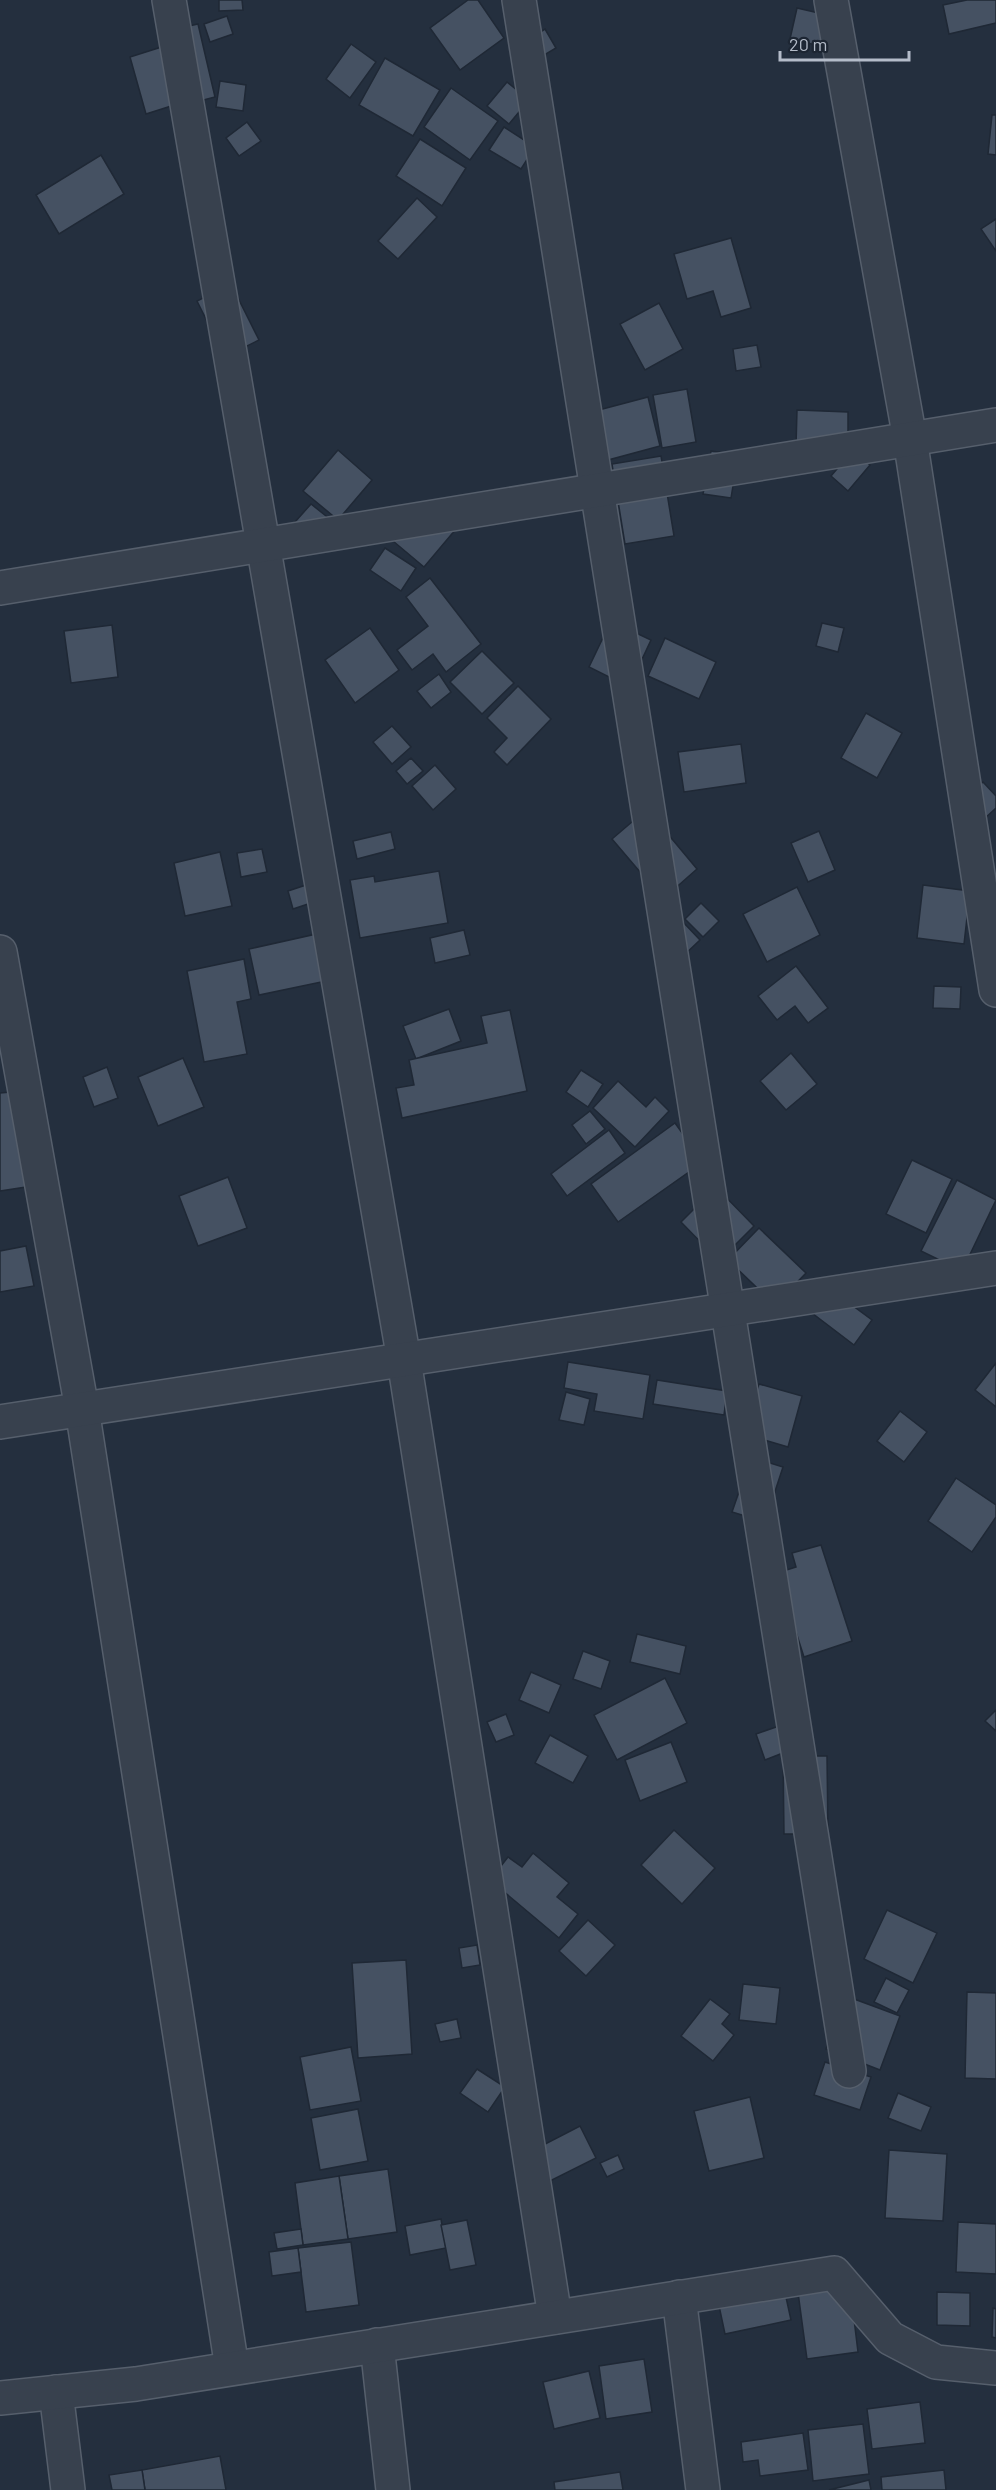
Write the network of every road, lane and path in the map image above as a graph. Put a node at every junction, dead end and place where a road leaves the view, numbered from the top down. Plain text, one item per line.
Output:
1 (169, 0) edge
2 (519, 0) edge
3 (831, 0) edge
4 (996, 425) edge
5 (910, 439) junction
6 (262, 545) junction
7 (0, 588) edge
8 (0, 952) edge
9 (996, 990) edge
10 (996, 1268) edge
11 (404, 1360) junction
12 (82, 1409) junction
13 (0, 1422) edge
14 (849, 2071) dead end
15 (679, 2298) junction
16 (555, 2318) junction
17 (377, 2345) junction
18 (232, 2368) junction
19 (996, 2368) edge
20 (56, 2392) junction
21 (0, 2398) edge
22 (68, 2490) edge
23 (393, 2490) edge
24 (703, 2490) edge

1 - 6 street
2 - 14 street
3 - 5 street
4 - 5 street
5 - 6 street
5 - 9 street
6 - 7 street
6 - 11 street
8 - 12 street
10 - 11 street
11 - 12 street
11 - 16 street
12 - 13 street
12 - 18 street
15 - 16 street
15 - 19 street
15 - 24 street
16 - 17 street
17 - 18 street
17 - 23 street
18 - 20 street
20 - 21 street
20 - 22 street

